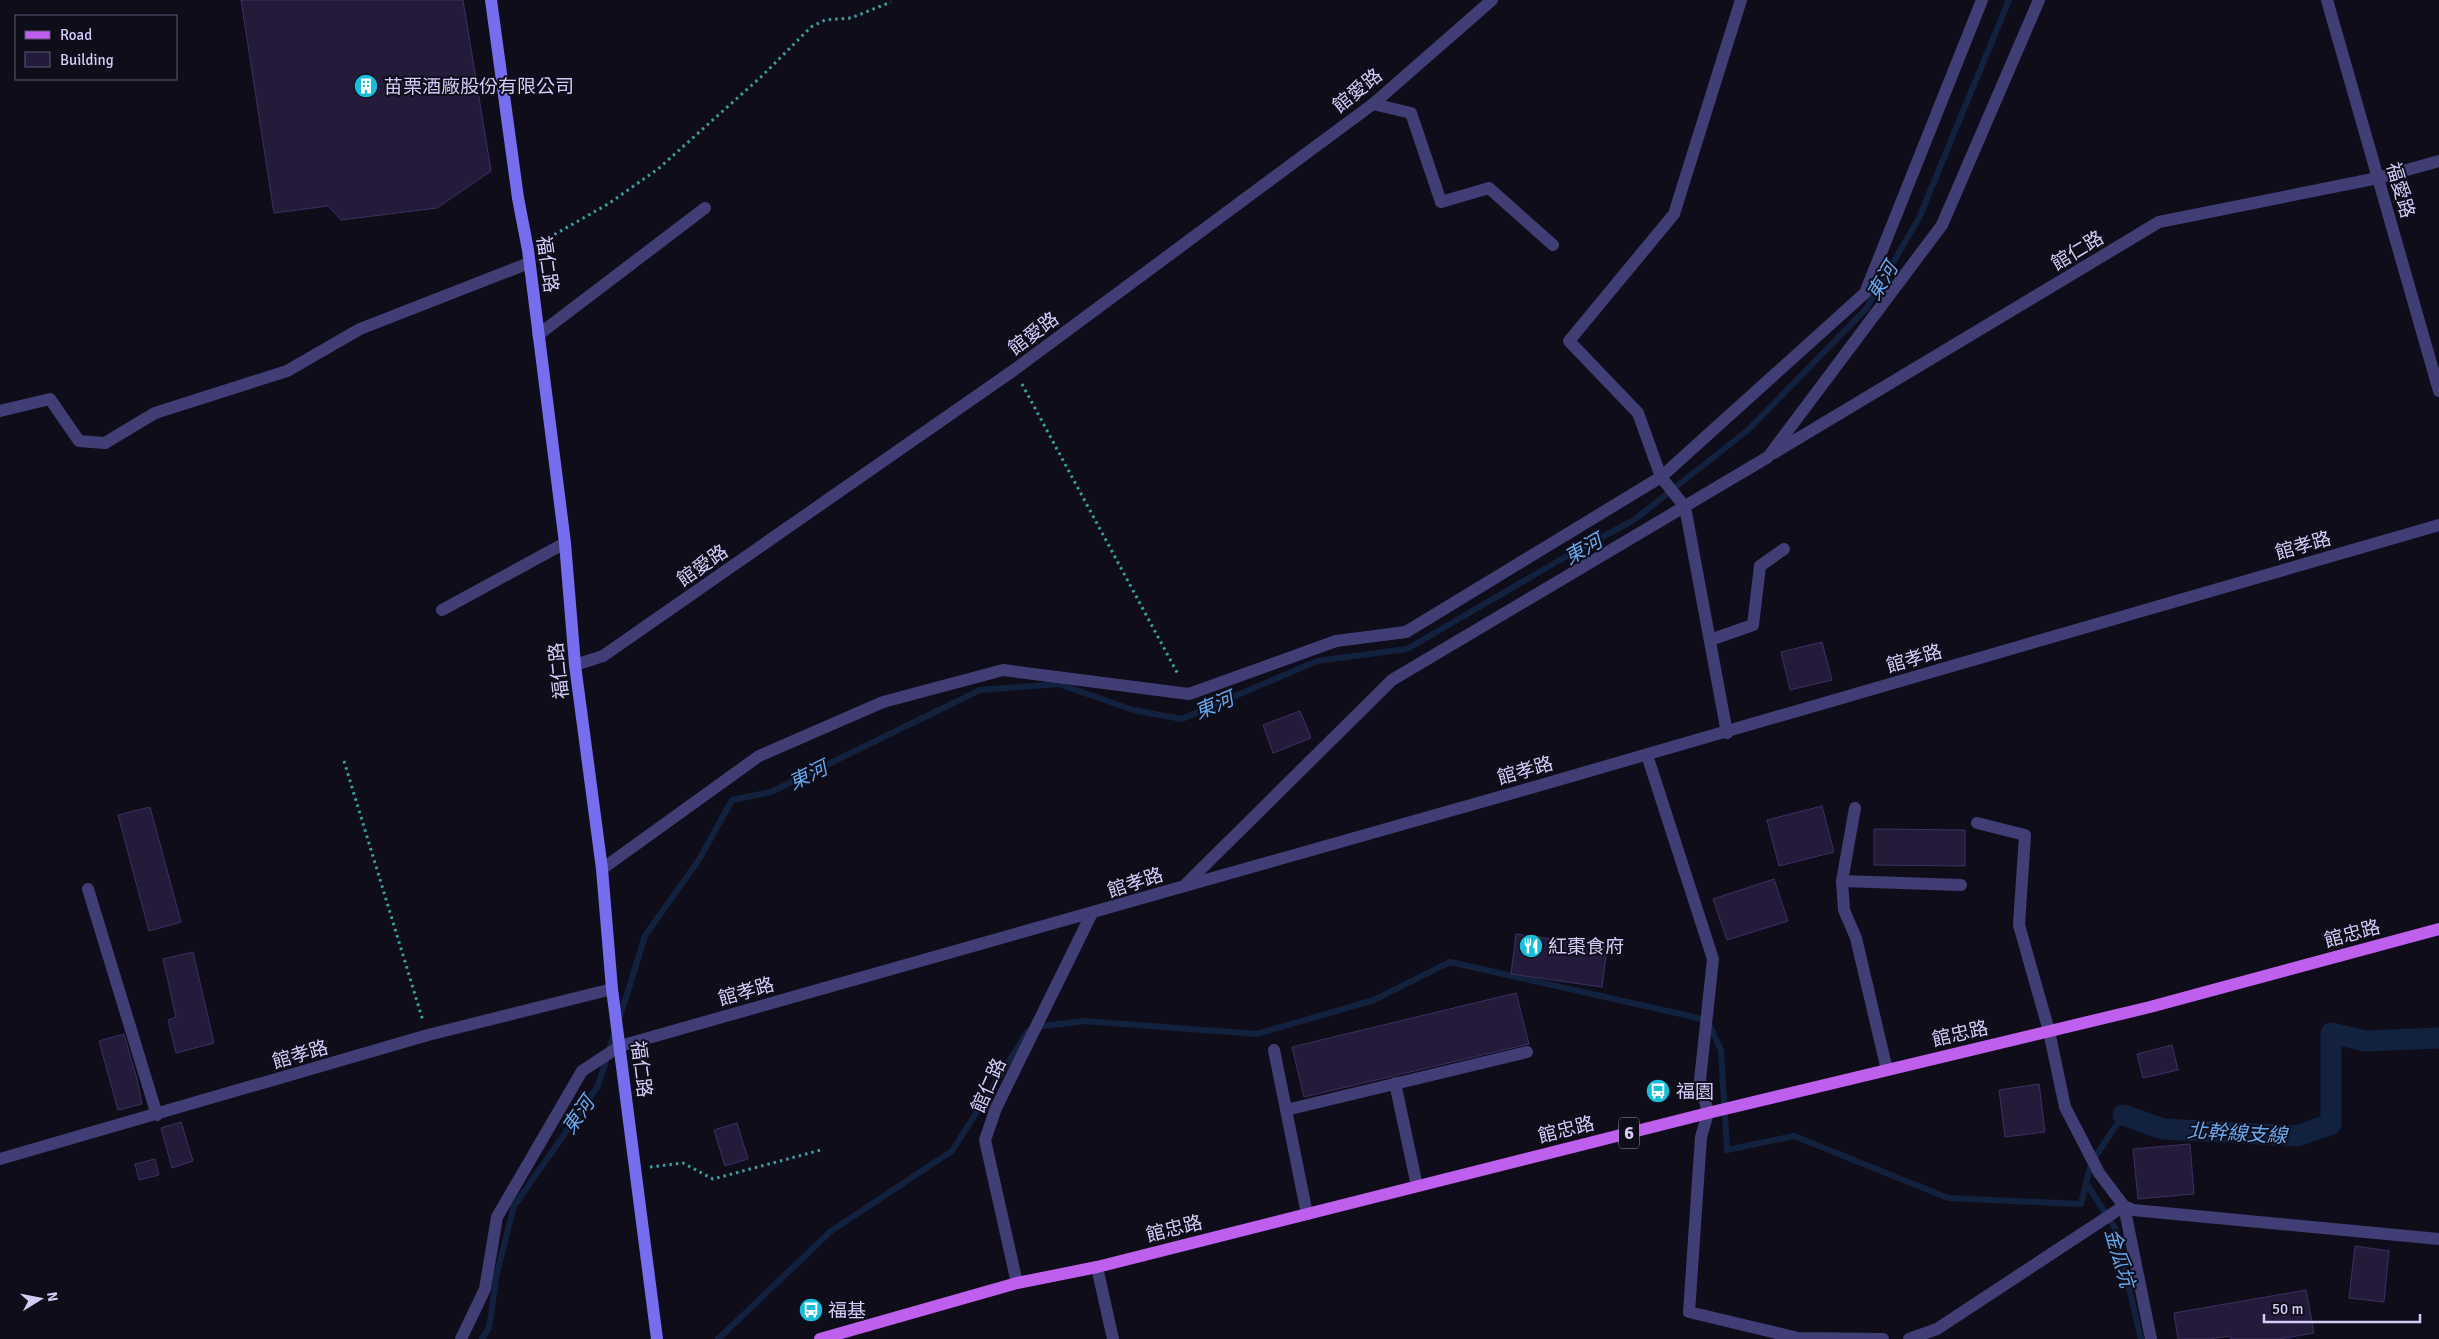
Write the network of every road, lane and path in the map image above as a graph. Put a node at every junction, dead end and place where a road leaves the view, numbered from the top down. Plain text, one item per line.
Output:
1 (491, 0) edge
2 (1492, 0) edge
3 (1741, 0) edge
4 (1982, 0) edge
5 (2039, 0) edge
6 (2327, 0) edge
7 (891, 2) dead end
8 (1373, 104) junction
9 (2439, 161) edge
10 (2378, 178) junction
11 (706, 208) dead end
12 (1553, 245) dead end
13 (528, 250) junction
14 (529, 263) junction
15 (538, 336) junction
16 (1014, 370) junction
17 (2439, 391) edge
18 (0, 411) edge
19 (1768, 457) junction
20 (1662, 477) junction
21 (1685, 507) junction
22 (2439, 525) edge
23 (565, 543) junction
24 (1784, 549) dead end
25 (442, 610) dead end
26 (1710, 640) junction
27 (576, 665) junction
28 (1189, 694) junction
29 (1727, 732) junction
30 (1647, 755) junction
31 (344, 762) dead end
32 (1855, 808) dead end
33 (1977, 823) dead end
34 (602, 869) junction
35 (1842, 882) junction
36 (1961, 885) dead end
37 (1184, 886) junction
38 (88, 888) dead end
39 (1091, 915) junction
40 (2439, 929) edge
41 (612, 989) junction
42 (2049, 1031) junction
43 (428, 1036) junction
44 (620, 1046) junction
45 (1274, 1050) dead end
46 (1526, 1052) dead end
47 (1887, 1070) junction
48 (1395, 1083) junction
49 (1286, 1110) junction
50 (1708, 1113) junction
51 (157, 1115) junction
52 (821, 1150) dead end
53 (0, 1159) edge
54 (635, 1168) junction
55 (1417, 1186) junction
56 (2124, 1206) junction
57 (1307, 1214) junction
58 (2439, 1239) edge
59 (1097, 1267) junction
60 (1017, 1283) junction
61 (1840, 1338) edge
62 (461, 1339) edge
63 (657, 1339) edge
64 (820, 1339) edge
65 (1113, 1339) edge
66 (1883, 1339) edge
67 (1909, 1339) edge
68 (2151, 1339) edge

1 - 13 street, 福仁路
2 - 8 street, 館愛路
3 - 20 street
4 - 20 street
5 - 19 street
6 - 10 street, 福愛路
7 - 13 path
8 - 12 street
8 - 16 street, 館愛路
9 - 10 street, 館仁路
10 - 17 street, 福愛路
10 - 19 street, 館仁路
11 - 15 street
13 - 14 street, 福仁路
14 - 15 street, 福仁路
14 - 18 street
15 - 23 street, 福仁路
16 - 27 street, 館愛路
16 - 28 path
19 - 21 street, 館仁路
20 - 21 street
20 - 28 street
21 - 26 street
21 - 37 street, 館仁路
22 - 29 street, 館孝路
23 - 25 street
23 - 27 street, 福仁路
24 - 26 street
26 - 29 street
27 - 34 street, 福仁路
28 - 34 street
29 - 30 street, 館孝路
30 - 37 street, 館孝路
30 - 50 street
31 - 43 path
32 - 35 street
33 - 42 street
34 - 41 street, 福仁路
35 - 36 street
35 - 47 street
37 - 39 street, 館孝路
38 - 51 street
39 - 44 street, 館孝路
39 - 60 street, 館仁路
40 - 42 main road, 館忠路 / 6
41 - 43 street, 館孝路
41 - 44 street, 福仁路
42 - 47 main road, 館忠路 / 6
42 - 56 street
43 - 51 street, 館孝路
44 - 54 street, 福仁路
44 - 62 street, 館孝路
45 - 49 street
46 - 48 street
47 - 50 main road, 館忠路 / 6
48 - 49 street
48 - 55 street
49 - 57 street
50 - 55 main road, 館忠路 / 6
50 - 61 street
51 - 53 street, 館孝路
52 - 54 path
54 - 63 street, 福仁路
55 - 57 main road, 館忠路 / 6
56 - 58 street
56 - 67 street
56 - 68 street
57 - 59 main road, 館忠路 / 6
59 - 60 main road, 館忠路 / 6
59 - 65 street
60 - 64 main road, 館忠路 / 6
61 - 66 street

